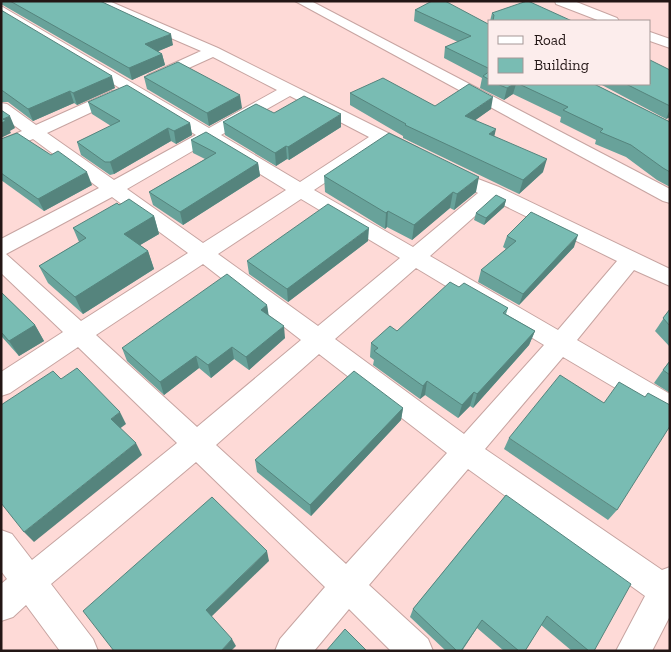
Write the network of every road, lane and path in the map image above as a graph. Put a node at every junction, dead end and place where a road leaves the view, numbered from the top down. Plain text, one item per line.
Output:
1 (97, 1) edge
2 (300, 1) edge
3 (561, 1) edge
4 (1, 10) edge
5 (609, 20) edge
6 (651, 36) edge
7 (670, 44) edge
8 (213, 51) junction
9 (132, 88) junction
10 (289, 90) junction
11 (1, 108) edge
12 (36, 131) junction
13 (208, 135) junction
14 (382, 137) junction
15 (1, 147) edge
16 (424, 158) edge
17 (466, 179) edge
18 (112, 189) junction
19 (300, 190) junction
20 (492, 191) junction
21 (670, 197) edge
22 (1, 248) edge
23 (204, 254) junction
24 (416, 258) junction
25 (632, 259) junction
26 (1, 260) edge
27 (670, 278) edge
28 (79, 335) junction
29 (320, 340) junction
30 (562, 344) junction
31 (1, 385) edge
32 (670, 407) edge
33 (196, 445) junction
34 (466, 451) junction
35 (1, 545) edge
36 (29, 582) junction
37 (347, 585) junction
38 (668, 590) edge
39 (1, 605) edge
40 (81, 651) edge
41 (292, 651) edge
42 (416, 651) edge
43 (633, 651) edge

1 - 8 street
2 - 21 street
3 - 5 street
4 - 9 street
6 - 7 street
8 - 9 street
8 - 10 street
9 - 12 street
9 - 13 street
10 - 13 street
10 - 14 street
11 - 12 street
12 - 15 street
12 - 18 street
13 - 18 street
13 - 19 street
14 - 16 street
14 - 19 street
17 - 20 street
18 - 22 street
18 - 23 street
19 - 23 street
19 - 24 street
20 - 24 street
20 - 25 street
23 - 28 street
23 - 29 street
24 - 29 street
24 - 30 street
25 - 27 street
25 - 30 street
26 - 28 street
28 - 31 street
28 - 33 street
29 - 33 street
29 - 34 street
30 - 32 street
30 - 34 street
33 - 36 street
33 - 37 street
34 - 37 street
34 - 38 street
35 - 36 street
36 - 39 street
36 - 40 street
37 - 41 street
37 - 42 street
38 - 43 street

